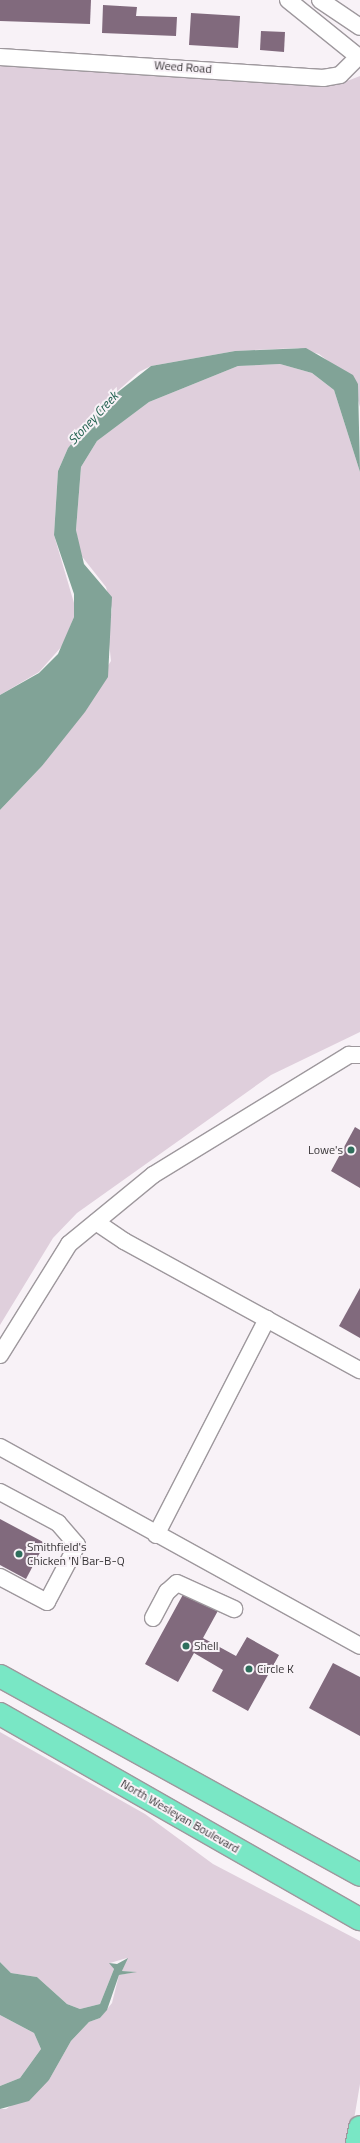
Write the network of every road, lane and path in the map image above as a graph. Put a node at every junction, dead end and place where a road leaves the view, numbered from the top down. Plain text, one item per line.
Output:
1 (288, 0) edge
2 (320, 0) edge
3 (360, 27) edge
4 (0, 57) edge
5 (359, 58) edge
6 (360, 1055) edge
7 (96, 1222) junction
8 (267, 1319) junction
9 (0, 1355) edge
10 (360, 1370) edge
11 (0, 1447) edge
12 (0, 1492) edge
13 (156, 1535) junction
14 (0, 1577) edge
15 (234, 1609) dead end
16 (153, 1618) dead end
17 (360, 1646) edge
18 (0, 1676) edge
19 (50, 1702) junction
20 (0, 1714) edge
21 (34, 1732) junction
22 (360, 1875) edge
23 (360, 1920) edge
24 (360, 2127) edge
25 (357, 2143) edge

1 - 5 street
2 - 3 street
4 - 5 street, Weed Road
6 - 7 street
7 - 8 street
7 - 9 street
8 - 10 street
8 - 13 street
11 - 13 street
12 - 14 street
13 - 17 street
15 - 16 street
18 - 19 highway
19 - 21 highway
19 - 22 highway
20 - 21 highway, North Wesleyan Boulevard
21 - 23 highway, North Wesleyan Boulevard
24 - 25 highway

